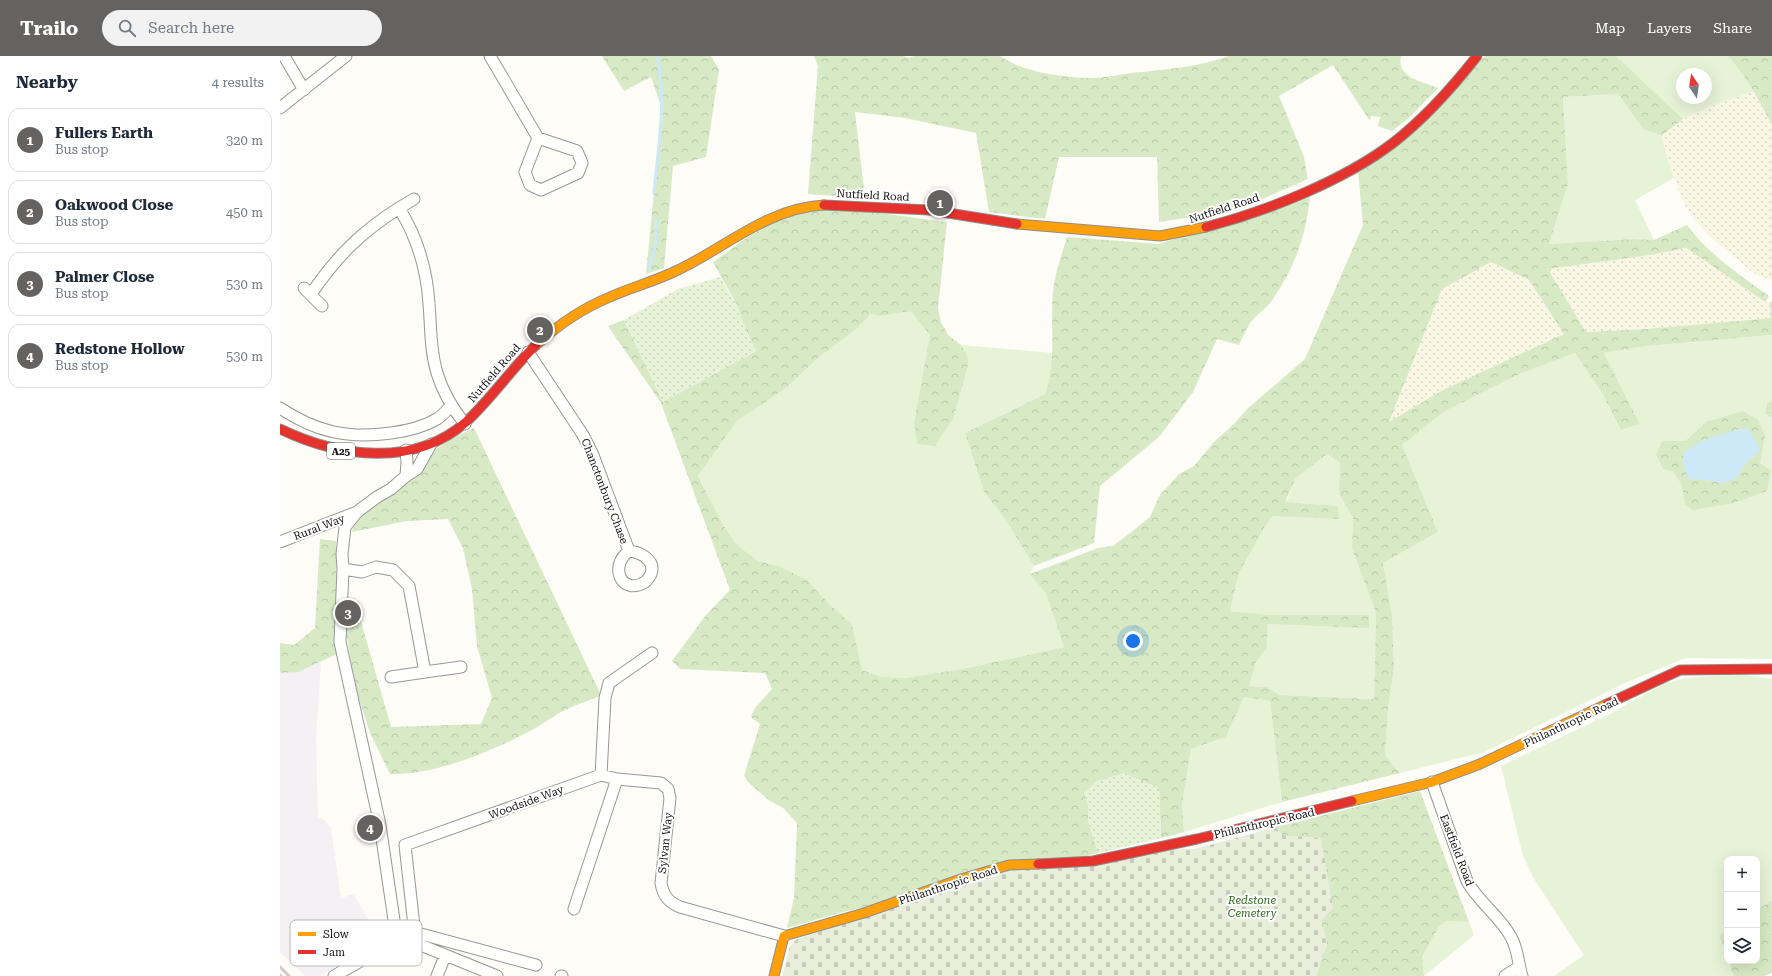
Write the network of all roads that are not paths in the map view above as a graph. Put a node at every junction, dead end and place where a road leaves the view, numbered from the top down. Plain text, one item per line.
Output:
1 (284, 56) edge
2 (346, 56) edge
3 (490, 56) edge
4 (1477, 56) edge
5 (304, 90) junction
6 (280, 108) edge
7 (538, 138) junction
8 (414, 199) dead end
9 (399, 208) junction
10 (322, 306) dead end
11 (528, 352) junction
12 (451, 406) junction
13 (280, 408) edge
14 (464, 424) junction
15 (280, 429) edge
16 (431, 444) junction
17 (406, 450) junction
18 (406, 476) junction
19 (357, 512) junction
20 (280, 542) edge
21 (629, 551) dead end
22 (343, 569) junction
23 (652, 653) dead end
24 (461, 668) dead end
25 (1772, 669) edge
26 (424, 672) junction
27 (391, 677) dead end
28 (601, 775) junction
29 (617, 779) junction
30 (1432, 782) junction
31 (574, 909) dead end
32 (394, 920) edge
33 (412, 920) edge
34 (422, 934) edge
35 (784, 936) junction
36 (422, 943) edge
37 (445, 956) junction
38 (536, 965) dead end
39 (350, 966) edge
40 (1520, 972) edge
41 (334, 976) edge
42 (437, 976) edge
43 (497, 976) edge
44 (774, 976) edge
45 (1505, 976) edge

1 - 5 street
2 - 5 street
3 - 7 street
4 - 11 main road, Nutfield Road / A25
5 - 6 street
7 - 7 street
8 - 9 street
9 - 10 street
9 - 12 street
11 - 14 main road, Nutfield Road / A25
11 - 21 street, Chanctonbury Chase
12 - 13 street
12 - 14 street
14 - 16 main road, Nutfield Road / A25
15 - 17 main road, A25
16 - 17 main road, Nutfield Road / A25
16 - 18 street
17 - 18 street
18 - 19 street
19 - 20 street, Rural Way
19 - 22 street
22 - 26 street
22 - 32 street
23 - 28 street
24 - 26 street
25 - 30 main road, Philanthropic Road
26 - 27 street
28 - 29 street, Sylvan Way
28 - 33 street, Woodside Way
29 - 31 street
29 - 35 street, Sylvan Way
30 - 35 main road, Philanthropic Road
30 - 40 street, Eastfield Road
34 - 38 street
35 - 44 main road
36 - 37 street
37 - 42 street
37 - 43 street
39 - 41 street
40 - 45 street

